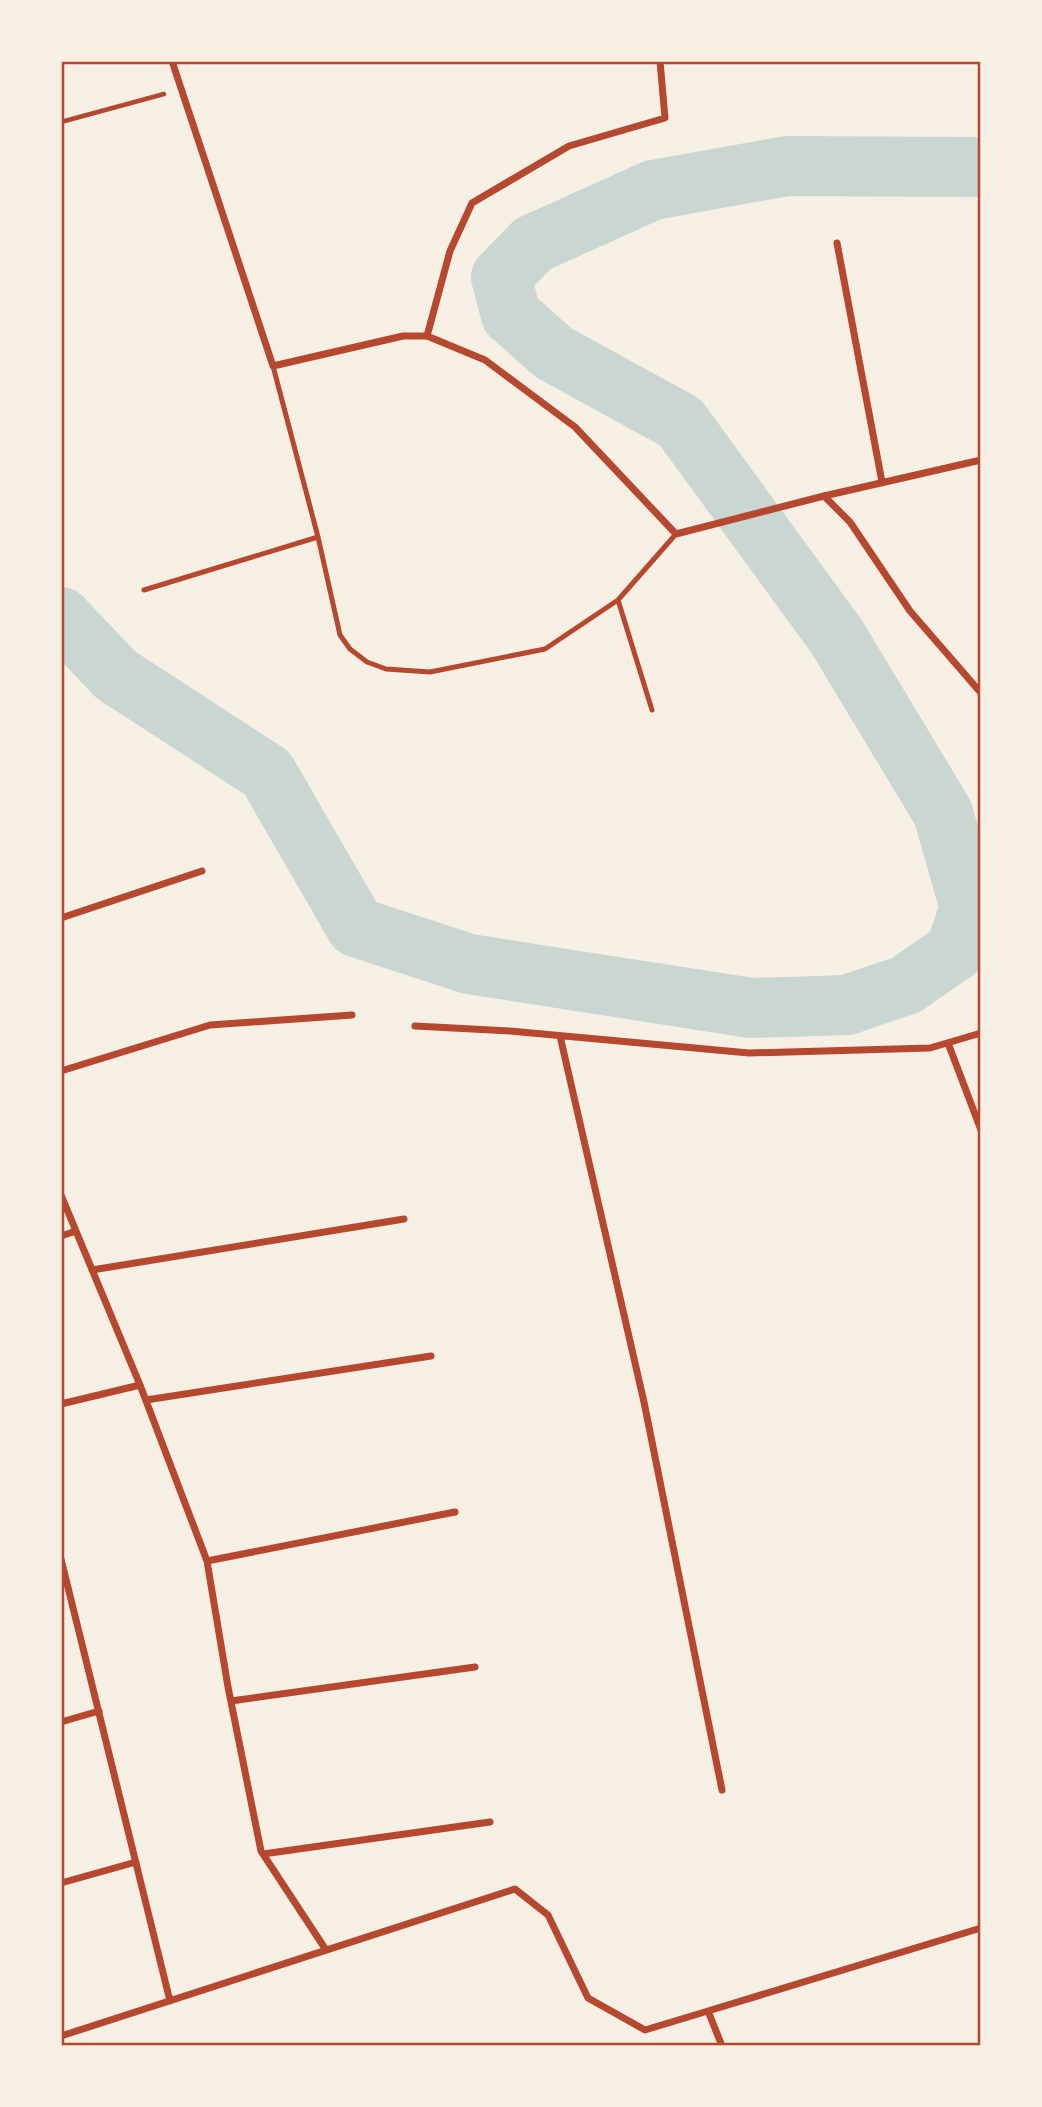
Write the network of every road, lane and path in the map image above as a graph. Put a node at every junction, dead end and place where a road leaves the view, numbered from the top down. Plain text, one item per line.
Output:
1 (172, 61) edge
2 (660, 61) edge
3 (181, 89) junction
4 (61, 122) edge
5 (837, 243) dead end
6 (427, 336) junction
7 (273, 366) junction
8 (981, 460) edge
9 (883, 482) junction
10 (824, 495) junction
11 (676, 534) junction
12 (318, 537) junction
13 (144, 590) dead end
14 (618, 600) junction
15 (981, 693) edge
16 (652, 710) dead end
17 (202, 871) dead end
18 (61, 918) edge
19 (352, 1015) dead end
20 (415, 1026) dead end
21 (981, 1033) edge
22 (560, 1037) junction
23 (948, 1043) junction
24 (61, 1071) edge
25 (981, 1130) edge
26 (61, 1195) edge
27 (404, 1219) dead end
28 (76, 1231) junction
29 (61, 1236) edge
30 (92, 1270) junction
31 (431, 1356) dead end
32 (139, 1385) junction
33 (146, 1400) junction
34 (61, 1404) edge
35 (455, 1512) dead end
36 (61, 1560) edge
37 (207, 1561) junction
38 (475, 1667) dead end
39 (231, 1701) junction
40 (99, 1711) junction
41 (61, 1722) edge
42 (722, 1790) dead end
43 (490, 1822) dead end
44 (263, 1854) junction
45 (136, 1862) junction
46 (61, 1883) edge
47 (981, 1928) edge
48 (326, 1950) junction
49 (170, 2001) junction
50 (708, 2011) junction
51 (61, 2036) edge
52 (722, 2046) edge

1 - 3 street
2 - 6 street
3 - 4 path
3 - 7 street
5 - 9 street
6 - 7 street
6 - 11 street
7 - 12 lane
8 - 9 street
9 - 10 street
10 - 11 street
10 - 15 street
11 - 14 lane
12 - 13 lane
12 - 14 lane
14 - 16 lane
17 - 18 street
19 - 24 street
20 - 22 street
21 - 23 street
22 - 23 street
22 - 42 street
23 - 25 street
26 - 28 street
27 - 30 street
28 - 29 street
28 - 30 street
30 - 32 street
31 - 33 street
32 - 33 street
32 - 34 street
33 - 37 street
35 - 37 street
36 - 40 street
37 - 39 street
38 - 39 street
39 - 44 street
40 - 41 street
40 - 45 street
43 - 44 street
44 - 48 street
45 - 46 street
45 - 49 street
47 - 50 street
48 - 49 street
48 - 50 street
49 - 51 street
50 - 52 street

